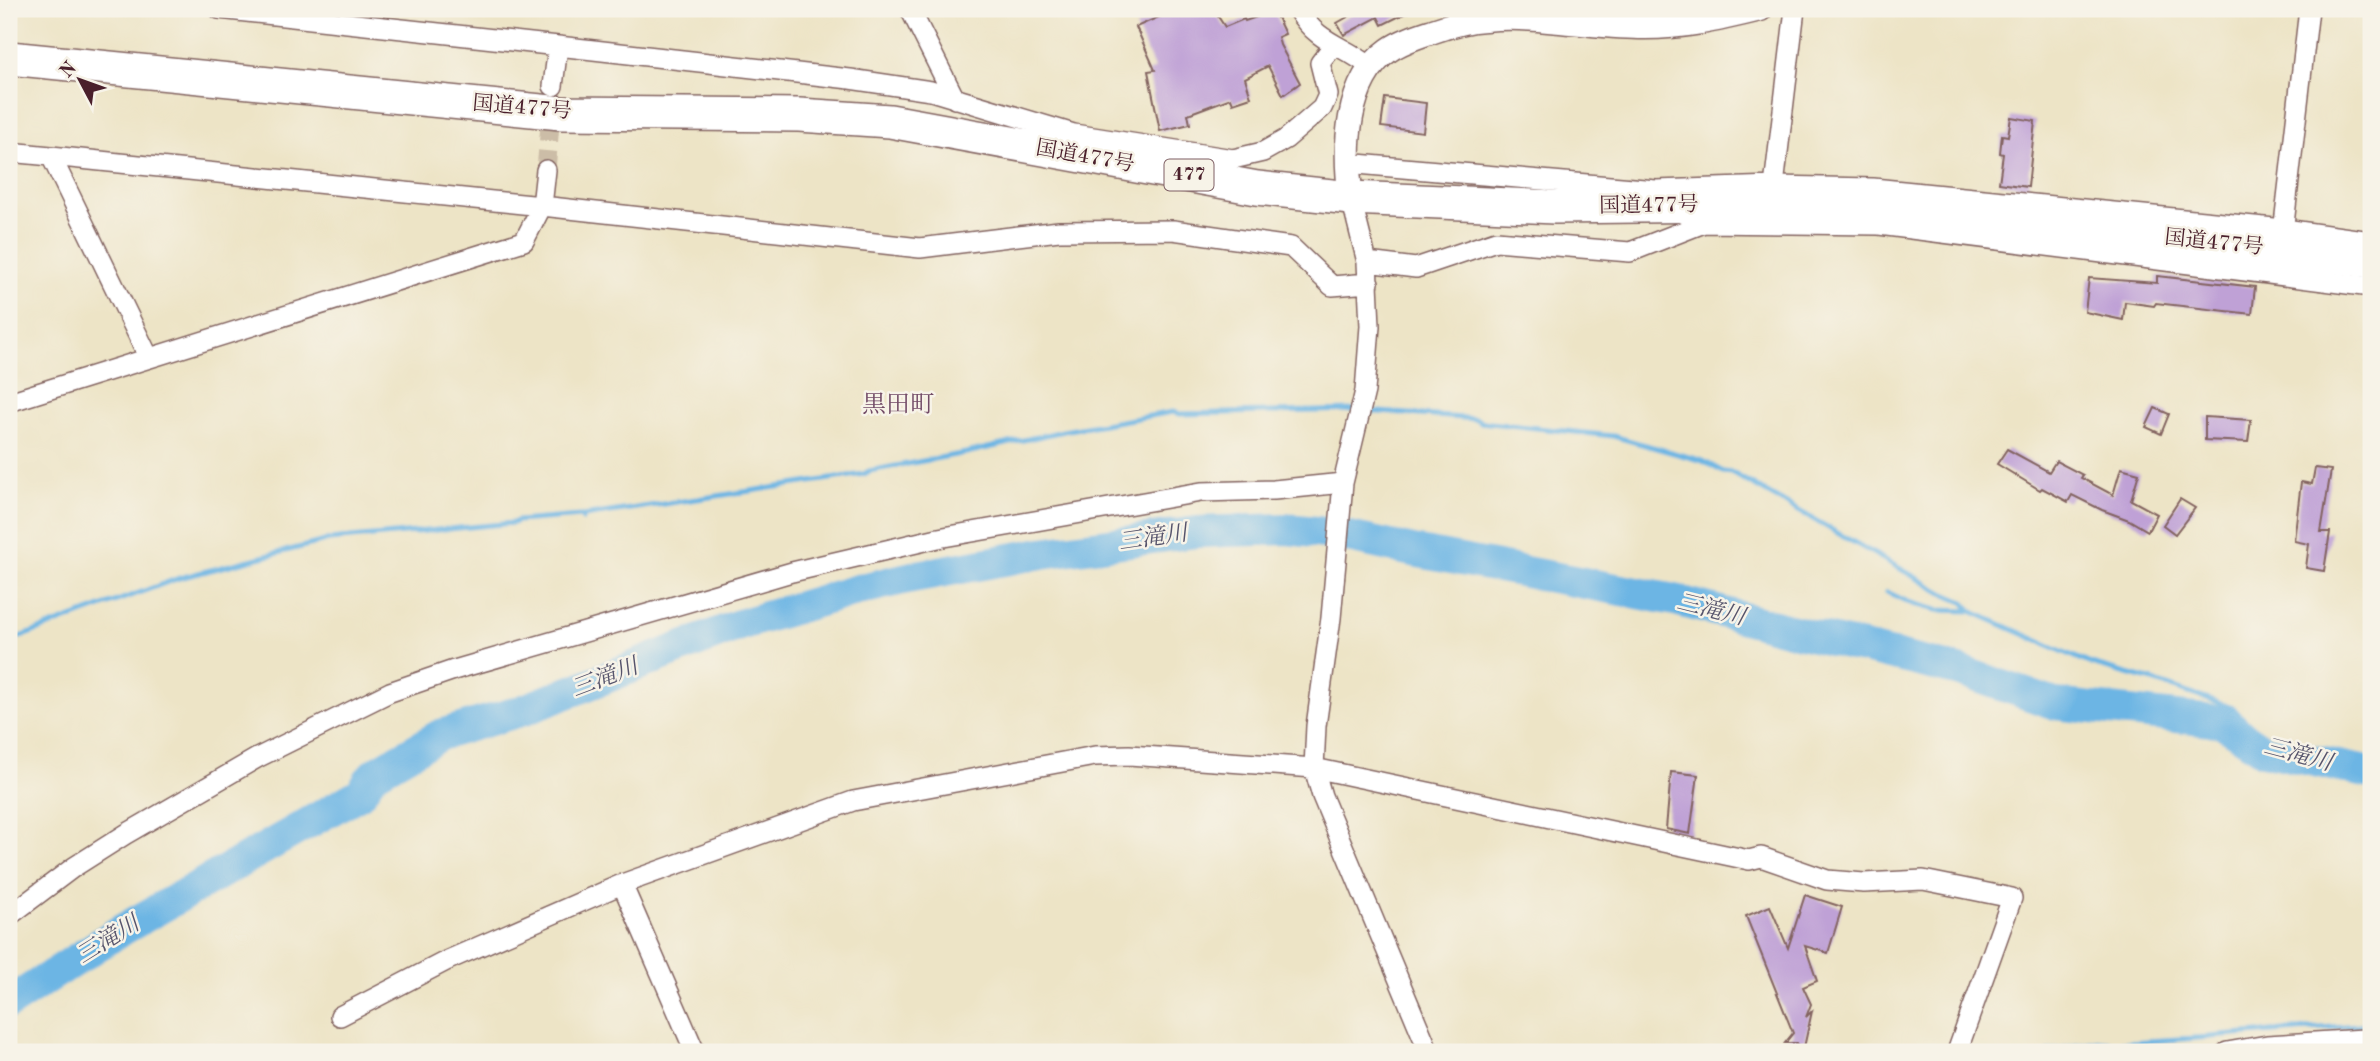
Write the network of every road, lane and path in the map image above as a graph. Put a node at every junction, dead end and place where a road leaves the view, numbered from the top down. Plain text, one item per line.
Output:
1 (219, 9) edge
2 (910, 9) edge
3 (1297, 9) edge
4 (1760, 9) edge
5 (1795, 9) edge
6 (2309, 9) edge
7 (558, 46) junction
8 (1334, 46) junction
9 (9, 58) edge
10 (1371, 66) junction
11 (553, 86) tunnel mouth
12 (955, 99) junction
13 (9, 152) edge
14 (51, 156) junction
15 (1346, 163) junction
16 (546, 170) tunnel mouth
17 (1774, 186) junction
18 (1351, 198) junction
19 (542, 206) junction
20 (2282, 240) junction
21 (2371, 241) edge
22 (2371, 261) edge
23 (1367, 262) junction
24 (1369, 283) junction
25 (2371, 287) edge
26 (149, 358) junction
27 (9, 402) edge
28 (1344, 486) junction
29 (1314, 768) junction
30 (622, 884) junction
31 (9, 916) edge
32 (340, 1016) dead end
33 (2371, 1041) edge
34 (695, 1052) edge
35 (1429, 1052) edge
36 (1956, 1052) edge
37 (2227, 1052) edge

1 - 7 street
2 - 12 street
3 - 8 street
4 - 10 street
5 - 17 street
6 - 20 street
7 - 11 street
7 - 12 street
8 - 10 street
8 - 12 street
9 - 18 highway, 国道477号 / 477
10 - 15 street
13 - 14 street
14 - 19 street
14 - 26 street
15 - 17 street
15 - 18 street
16 - 19 street
17 - 20 street
18 - 20 highway, 国道477号 / 477
18 - 23 street
19 - 24 street
19 - 26 street
20 - 21 street
20 - 22 highway, 国道477号 / 477
23 - 24 street
23 - 25 street
24 - 28 street
26 - 27 street
28 - 29 street
28 - 31 street
29 - 30 street
29 - 35 street
29 - 36 street
30 - 32 street
30 - 34 street
33 - 37 street

